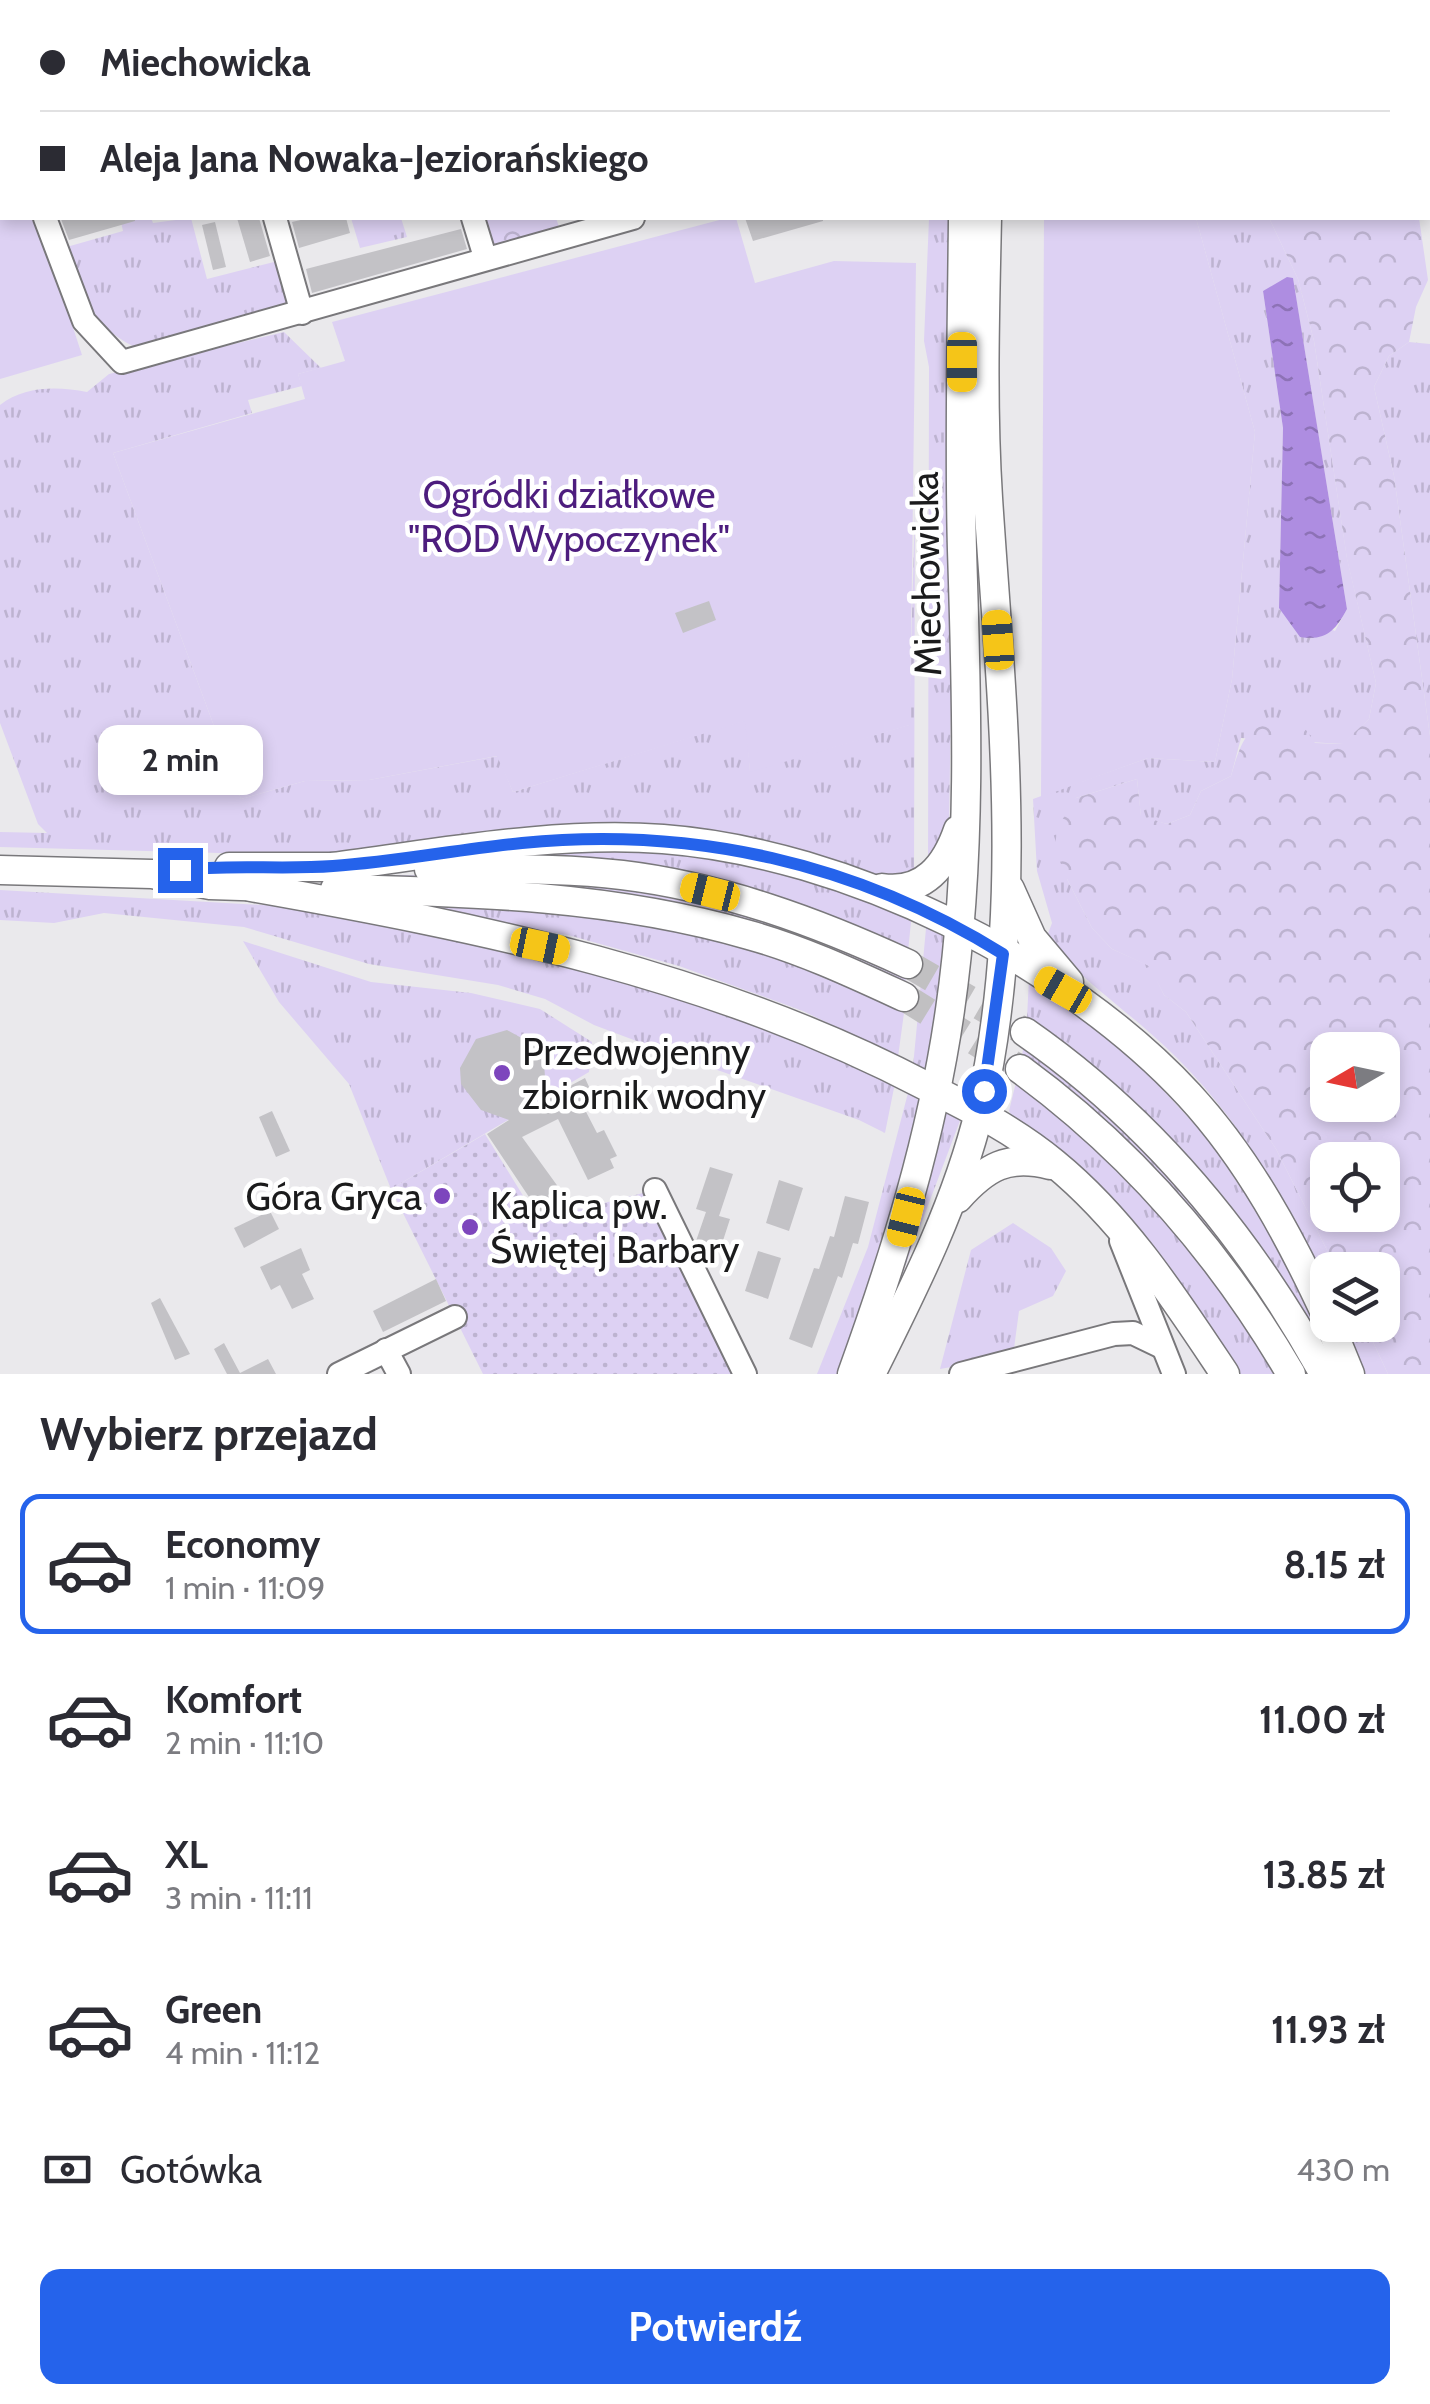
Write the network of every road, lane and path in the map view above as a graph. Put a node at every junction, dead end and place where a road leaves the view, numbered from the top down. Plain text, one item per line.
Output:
1 (47, 220) edge
2 (276, 220) edge
3 (474, 220) edge
4 (625, 220) edge
5 (963, 220) edge
6 (987, 220) edge
7 (485, 257) junction
8 (302, 312) junction
9 (965, 810) junction
10 (1004, 832) junction
11 (332, 866) junction
12 (0, 870) edge
13 (152, 874) junction
14 (251, 886) junction
15 (870, 886) junction
16 (960, 929) junction
17 (1003, 954) junction
18 (908, 964) tunnel mouth
19 (904, 997) tunnel mouth
20 (1090, 1006) junction
21 (1025, 1032) tunnel mouth
22 (1020, 1069) tunnel mouth
23 (936, 1090) junction
24 (979, 1112) junction
25 (1061, 1169) junction
26 (656, 1190) dead end
27 (950, 1206) junction
28 (1109, 1216) junction
29 (1310, 1283) edge
30 (456, 1317) dead end
31 (1337, 1342) edge
32 (1160, 1346) junction
33 (386, 1350) junction
34 (339, 1374) edge
35 (399, 1374) edge
36 (745, 1374) edge
37 (852, 1374) edge
38 (870, 1374) edge
39 (961, 1374) edge
40 (1174, 1374) edge
41 (1225, 1374) edge
42 (1291, 1374) edge
43 (1324, 1374) edge
44 (1350, 1374) edge

1 - 8 street
2 - 8 street
3 - 7 street
4 - 7 street
5 - 9 main road, Miechowicka
6 - 10 main road, Miechowicka
7 - 8 street
9 - 15 main road
9 - 16 main road, Miechowicka
10 - 17 main road, Miechowicka
10 - 20 main road
11 - 13 main road
11 - 15 main road
11 - 18 main road
12 - 13 main road
13 - 14 main road
14 - 19 main road
14 - 23 main road
15 - 16 main road
16 - 17 main road
16 - 23 main road, Miechowicka
17 - 20 main road
17 - 24 main road, Miechowicka
20 - 29 main road
21 - 43 main road
22 - 42 main road
23 - 24 main road
23 - 37 main road, Miechowicka
24 - 25 main road
24 - 27 main road, Miechowicka
25 - 27 main road
25 - 28 main road
26 - 36 street
27 - 38 main road
28 - 32 street
28 - 41 main road
30 - 33 street
31 - 44 main road
32 - 39 street
32 - 40 street
33 - 34 street
33 - 35 street

